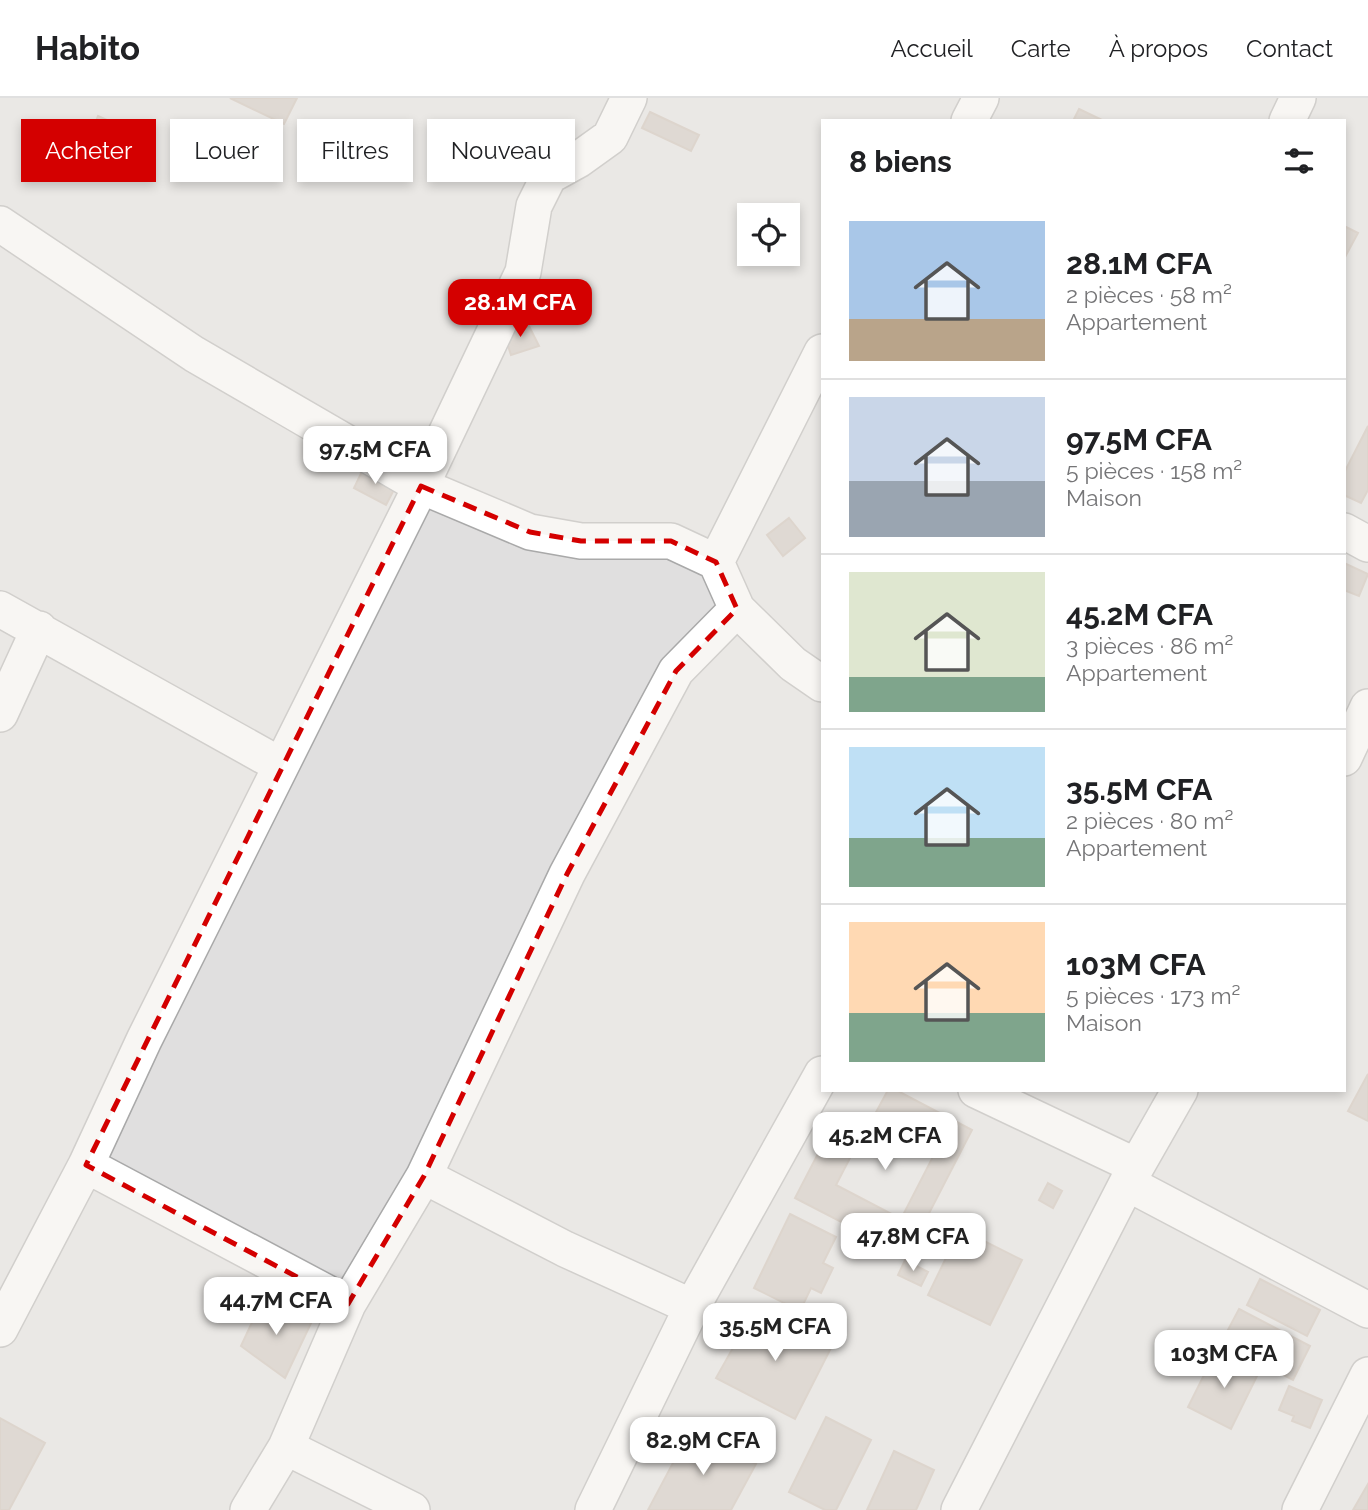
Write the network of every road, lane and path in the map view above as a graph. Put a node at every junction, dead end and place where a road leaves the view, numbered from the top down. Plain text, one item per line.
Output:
1 (629, 98) edge
2 (981, 98) edge
3 (1298, 98) edge
4 (971, 119) edge
5 (1288, 119) edge
6 (0, 223) edge
7 (821, 354) edge
8 (421, 486) junction
9 (1346, 532) edge
10 (1368, 544) edge
11 (716, 562) junction
12 (0, 609) edge
13 (737, 609) junction
14 (39, 629) junction
15 (821, 683) edge
16 (1368, 707) edge
17 (0, 715) edge
18 (1346, 754) edge
19 (280, 765) junction
20 (821, 1076) edge
21 (980, 1092) edge
22 (1179, 1092) edge
23 (86, 1165) junction
24 (1132, 1174) junction
25 (424, 1176) junction
26 (348, 1304) junction
27 (5, 1306) edge
28 (692, 1307) junction
29 (1368, 1310) edge
30 (1368, 1375) edge
31 (286, 1447) junction
32 (248, 1510) edge
33 (412, 1510) edge
34 (593, 1510) edge
35 (959, 1510) edge
36 (1300, 1510) edge

1 - 8 street
2 - 4 street
3 - 5 street
6 - 8 street
7 - 11 street
8 - 11 street
8 - 19 street
9 - 10 street
11 - 13 street
12 - 14 street
13 - 15 street
13 - 25 street
14 - 17 street
14 - 19 street
16 - 18 street
19 - 23 street
20 - 28 street
21 - 24 street
22 - 24 street
23 - 26 street
23 - 27 street
24 - 29 street
24 - 35 street
25 - 26 street
25 - 28 street
26 - 31 street
28 - 34 street
30 - 36 street
31 - 32 street
31 - 33 street

